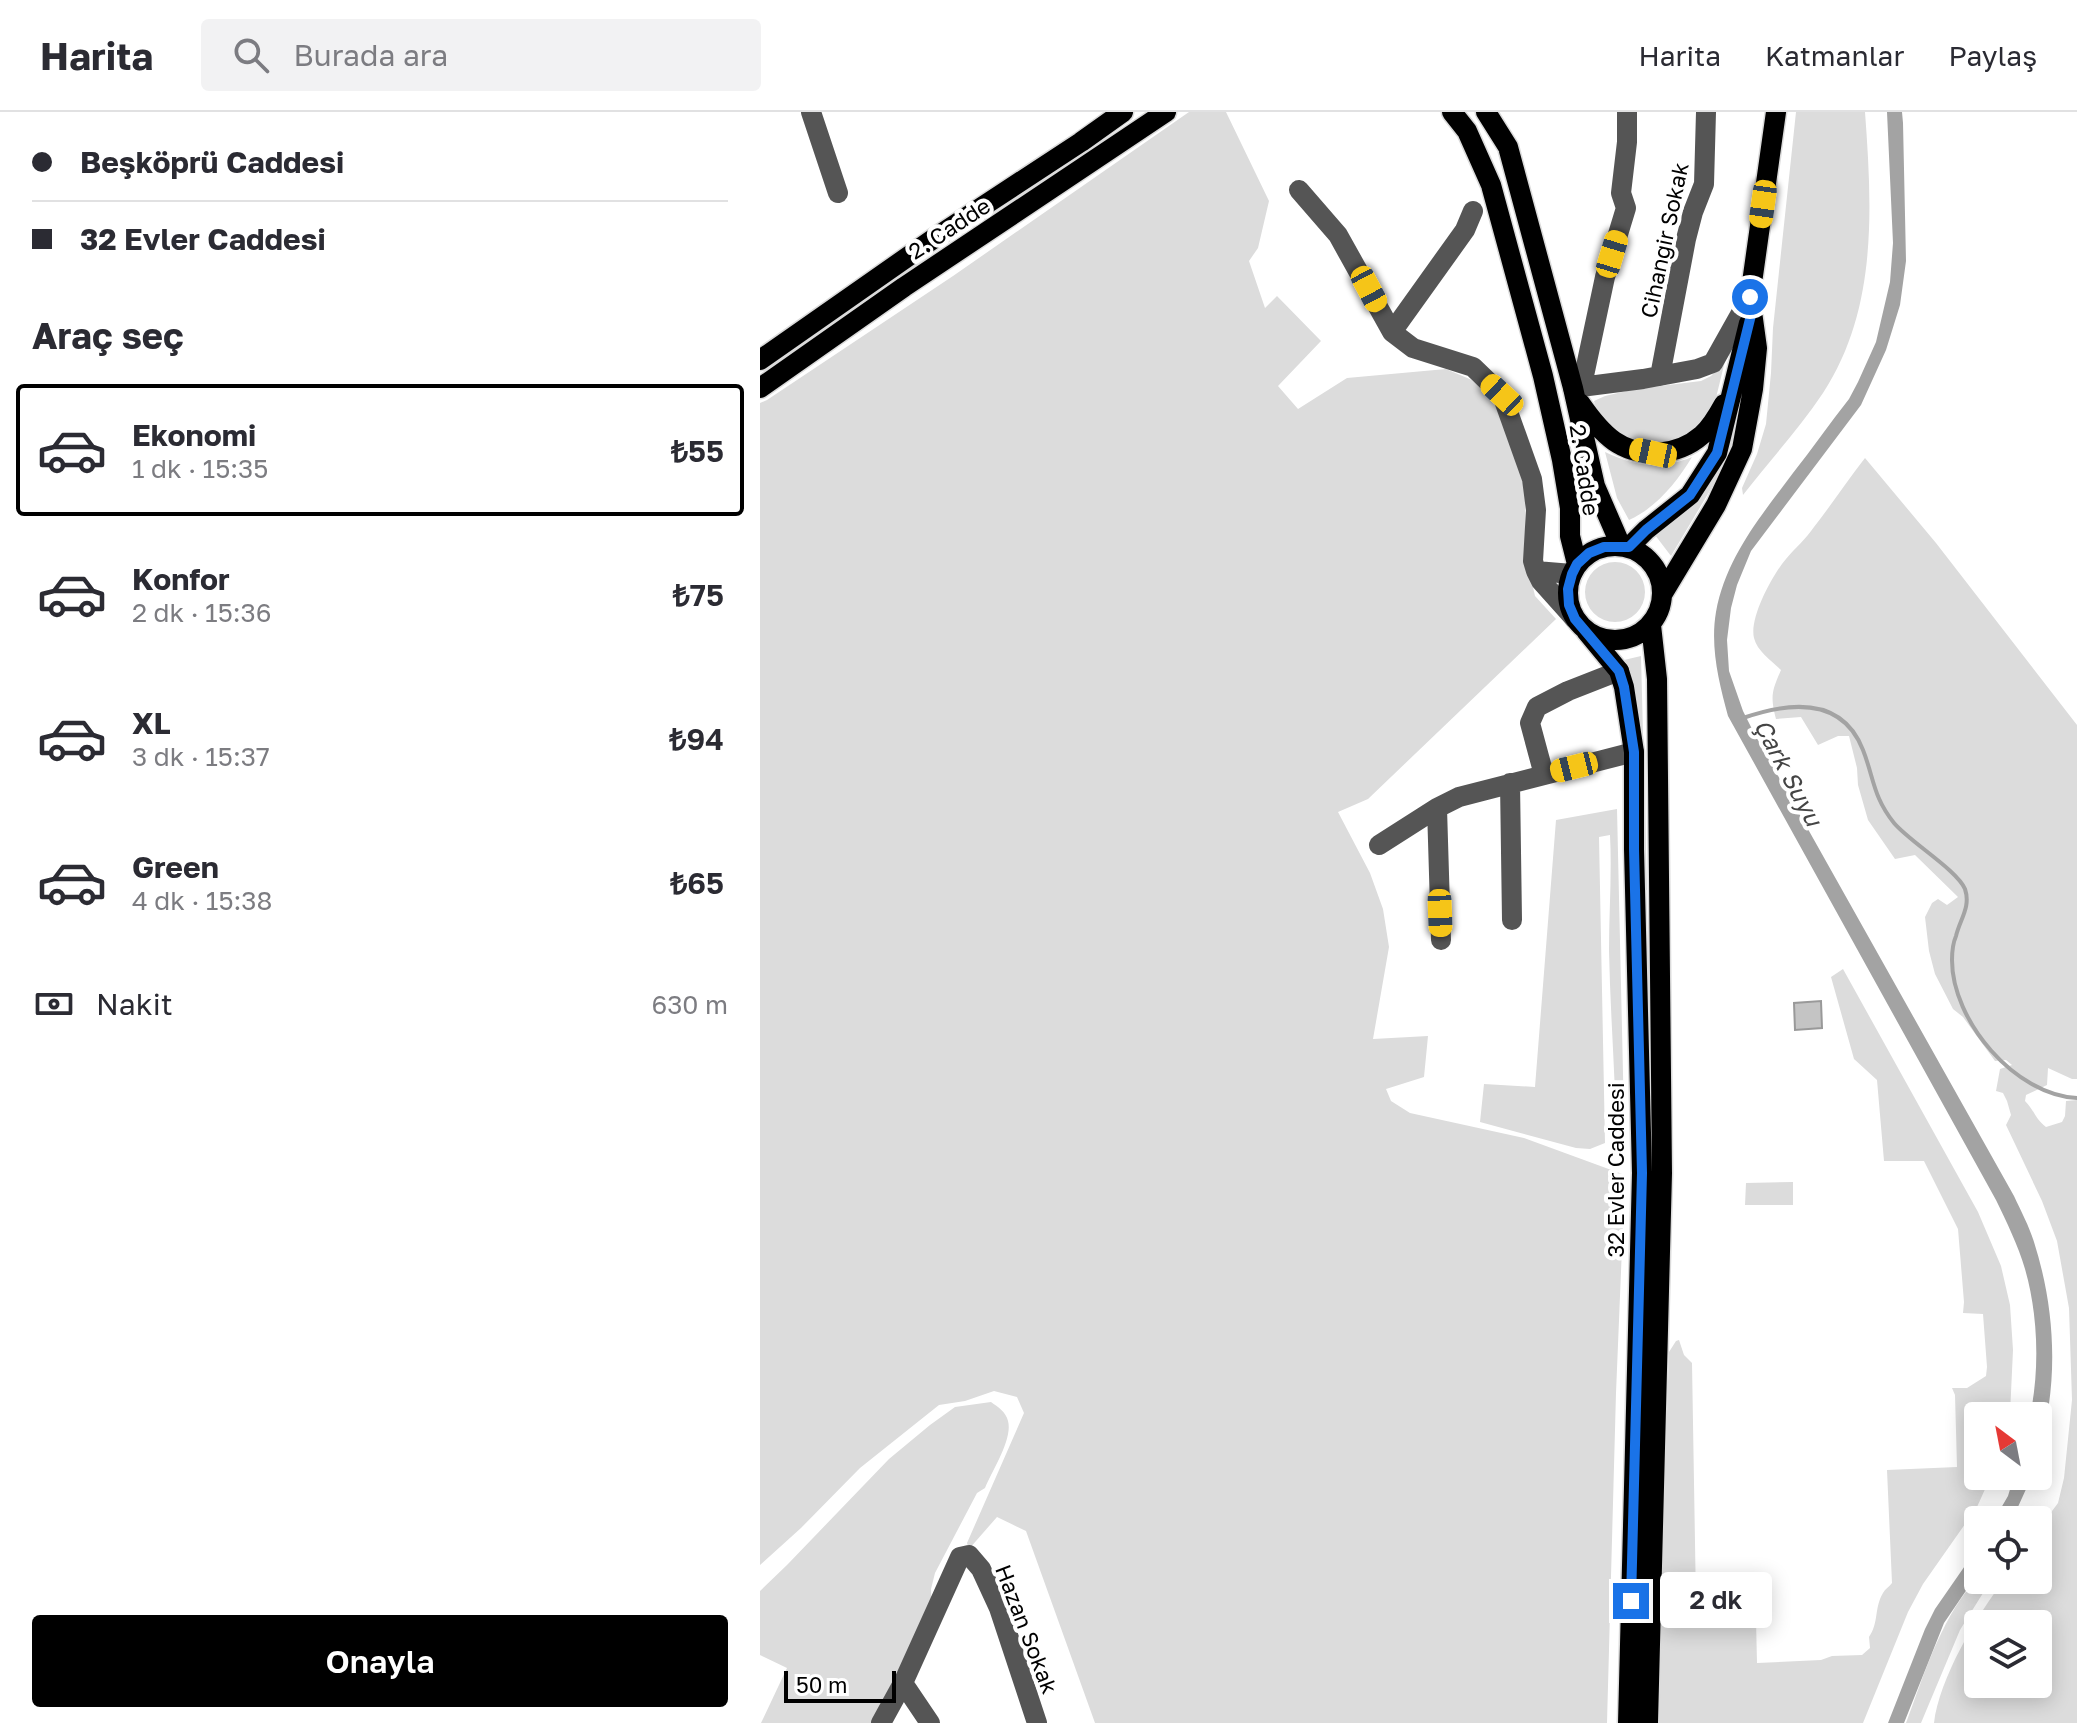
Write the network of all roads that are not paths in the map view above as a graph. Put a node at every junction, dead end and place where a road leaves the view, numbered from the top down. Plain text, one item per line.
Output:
1 (811, 112) edge
2 (1123, 112) edge
3 (1166, 112) edge
4 (1452, 112) edge
5 (1486, 112) edge
6 (1627, 112) edge
7 (1706, 112) edge
8 (1776, 112) edge
9 (1299, 190) dead end
10 (838, 193) dead end
11 (1473, 211) dead end
12 (1750, 306) junction
13 (1392, 332) junction
14 (760, 360) edge
15 (1660, 376) junction
16 (760, 388) edge
17 (1577, 389) junction
18 (1732, 390) junction
19 (1625, 547) junction
20 (1574, 569) junction
21 (1536, 571) junction
22 (1663, 593) junction
23 (1581, 625) junction
24 (1651, 625) junction
25 (1619, 671) junction
26 (1634, 752) junction
27 (1544, 775) junction
28 (1510, 783) junction
29 (1437, 808) junction
30 (1379, 845) dead end
31 (1512, 920) dead end
32 (1441, 940) dead end
33 (903, 1683) junction
34 (881, 1723) edge
35 (930, 1723) edge
36 (1037, 1723) edge
37 (1628, 1723) edge
38 (1648, 1723) edge

1 - 10 street
2 - 14 main road, 2. Cadde
3 - 16 main road, 2. Cadde
4 - 20 main road, 2. Cadde
5 - 17 main road, 2. Cadde
6 - 17 street
7 - 15 street, Cihangir Sokak
8 - 12 main road
9 - 13 street
11 - 13 street
12 - 15 street
12 - 18 main road
12 - 22 main road
13 - 21 street
15 - 17 street
17 - 18 main road
17 - 19 main road, 2. Cadde
18 - 19 main road
19 - 20 main road
19 - 22 main road
20 - 21 street
20 - 23 main road
21 - 23 street
22 - 24 main road
23 - 24 main road
23 - 25 main road, 32 Evler Caddesi
24 - 38 main road, 32 Evler Caddesi
25 - 26 main road, 32 Evler Caddesi
25 - 27 street
26 - 27 street
26 - 37 main road, 32 Evler Caddesi
27 - 28 street
28 - 29 street
28 - 31 street
29 - 30 street
29 - 32 street
33 - 34 street
33 - 35 street
33 - 36 street, Hazan Sokak

